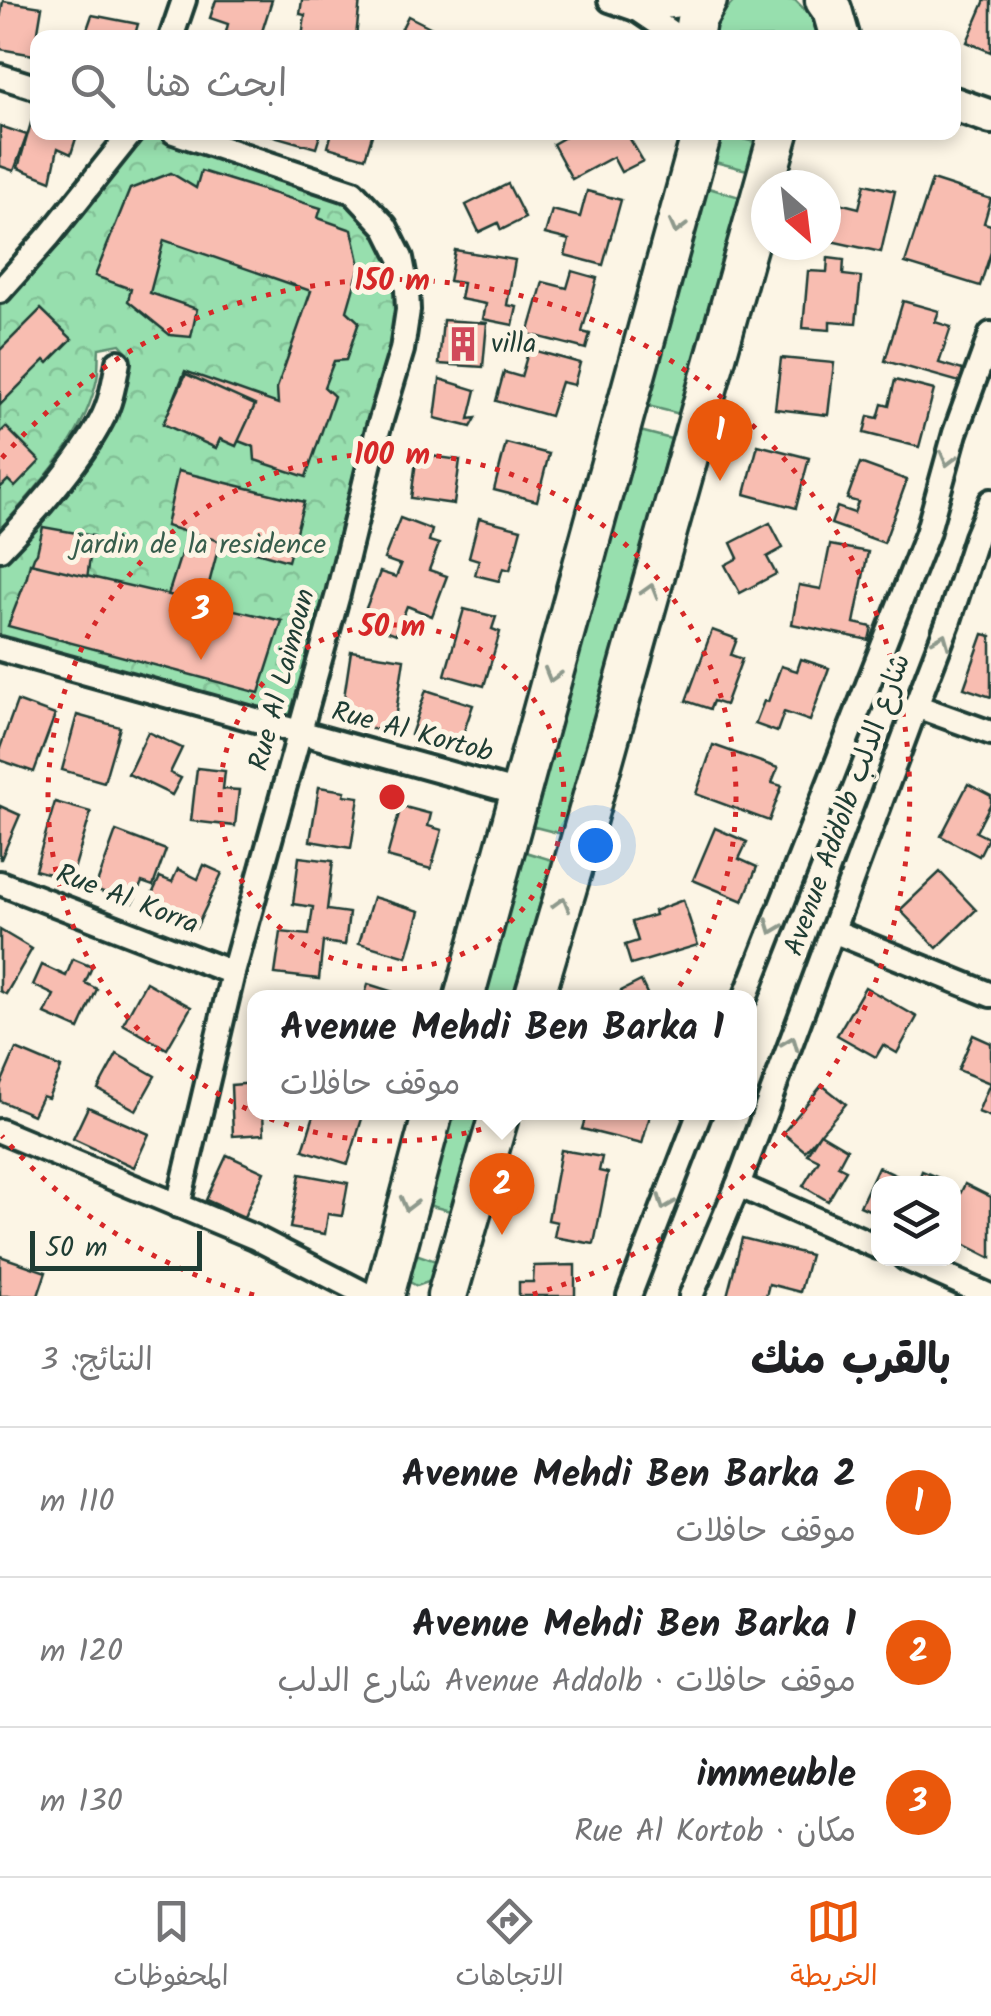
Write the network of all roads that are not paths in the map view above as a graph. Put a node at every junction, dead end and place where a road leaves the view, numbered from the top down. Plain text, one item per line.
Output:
1 (184, 0) edge
2 (610, 0) edge
3 (698, 0) edge
4 (707, 0) edge
5 (825, 0) edge
6 (636, 9) junction
7 (174, 30) edge
8 (667, 30) edge
9 (694, 30) edge
10 (838, 30) edge
11 (0, 76) edge
12 (30, 85) edge
13 (961, 106) edge
14 (991, 117) edge
15 (126, 140) edge
16 (198, 140) edge
17 (700, 140) edge
18 (777, 140) edge
19 (0, 291) edge
20 (991, 334) edge
21 (118, 362) dead end
22 (991, 501) edge
23 (0, 549) edge
24 (0, 649) edge
25 (916, 706) junction
26 (991, 732) edge
27 (299, 733) junction
28 (519, 794) junction
29 (0, 883) edge
30 (833, 931) junction
31 (233, 973) junction
32 (466, 990) edge
33 (536, 990) edge
34 (748, 990) edge
35 (991, 995) edge
36 (431, 1120) edge
37 (498, 1120) edge
38 (697, 1120) edge
39 (0, 1131) edge
40 (738, 1185) junction
41 (178, 1206) junction
42 (871, 1244) edge
43 (923, 1266) edge
44 (369, 1296) edge
45 (384, 1296) edge
46 (447, 1296) edge
47 (629, 1296) edge
48 (691, 1296) edge
49 (990, 1296) edge

1 - 7 street
2 - 6 street
3 - 6 street
4 - 9 main road
5 - 10 main road
6 - 8 street
11 - 12 street
13 - 14 street
15 - 19 street
16 - 27 street, Rue Al Laimoun
17 -> 28 main road
33 -> 18 main road
20 -> 34 street, Avenue Addolb شارع الدلب
21 - 23 street
25 -> 22 street, Avenue Addolb شارع الدلب
24 - 27 street, Rue Al Kortob
25 - 26 street
25 - 30 street, Avenue Addolb شارع الدلب
27 - 28 street, Rue Al Kortob
27 - 31 street, Rue Al Laimoun
28 - 32 main road
29 - 31 street, Rue Al Korra
30 - 35 street
40 -> 30 street, Avenue Addolb شارع الدلب
31 - 41 street, Rue Al Laimoun
36 -> 45 main road
37 - 46 main road
38 -> 47 street
39 - 41 street
40 - 42 street
40 - 48 street, Avenue Addolb شارع الدلب
41 - 44 street
43 - 49 street

